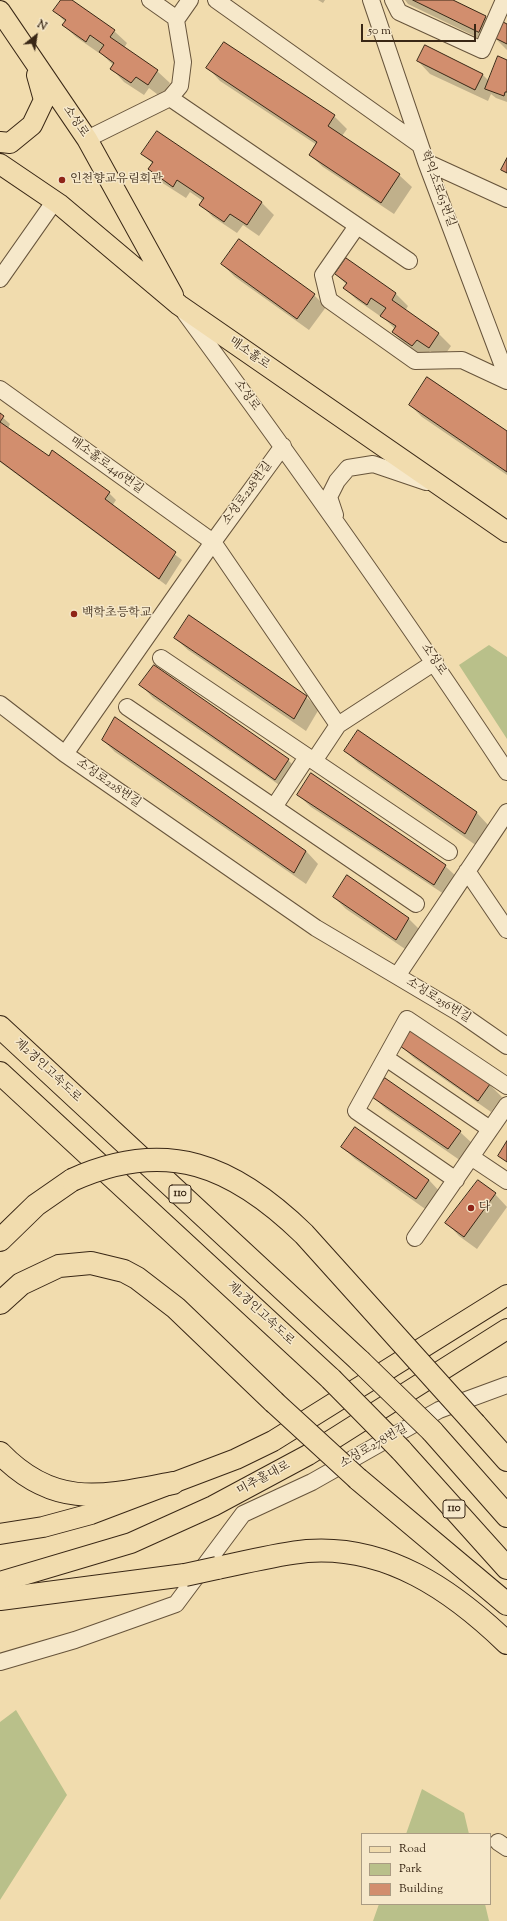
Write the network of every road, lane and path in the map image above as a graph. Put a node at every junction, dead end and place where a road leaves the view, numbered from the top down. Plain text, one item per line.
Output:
1 (150, 0) edge
2 (190, 0) edge
3 (216, 0) edge
4 (371, 0) edge
5 (393, 0) edge
6 (502, 2) edge
7 (0, 11) edge
8 (177, 19) junction
9 (33, 59) junction
10 (170, 98) junction
11 (87, 139) junction
12 (0, 142) edge
13 (420, 145) junction
14 (426, 162) junction
15 (0, 164) edge
16 (507, 199) edge
17 (54, 202) junction
18 (357, 226) junction
19 (409, 261) dead end
20 (0, 279) edge
21 (179, 305) junction
22 (507, 377) edge
23 (507, 381) edge
24 (0, 389) edge
25 (283, 446) junction
26 (450, 492) junction
27 (339, 526) junction
28 (507, 532) edge
29 (213, 542) junction
30 (161, 658) dead end
31 (434, 662) junction
32 (0, 704) edge
33 (127, 707) dead end
34 (338, 725) junction
35 (65, 754) junction
36 (310, 759) junction
37 (507, 772) edge
38 (274, 807) junction
39 (507, 812) edge
40 (449, 852) dead end
41 (467, 871) junction
42 (416, 904) dead end
43 (507, 930) edge
44 (367, 958) joint
45 (397, 976) junction
46 (0, 1028) edge
47 (507, 1046) edge
48 (386, 1058) junction
49 (0, 1073) edge
50 (507, 1086) edge
51 (507, 1105) edge
52 (490, 1129) junction
53 (471, 1157) junction
54 (456, 1180) junction
55 (507, 1181) edge
56 (415, 1238) dead end
57 (0, 1240) edge
58 (507, 1295) edge
59 (0, 1303) edge
60 (507, 1329) edge
61 (507, 1385) edge
62 (0, 1453) edge
63 (507, 1460) edge
64 (174, 1483) junction
65 (507, 1516) edge
66 (0, 1534) edge
67 (507, 1568) edge
68 (0, 1582) edge
69 (0, 1599) edge
70 (507, 1604) edge
71 (507, 1643) edge
72 (0, 1662) edge

1 - 8 street
2 - 8 street
3 - 13 street
4 - 13 street, 학익소로63번길
5 - 6 street
7 - 9 main road, 소성로
8 - 10 street
9 - 11 main road, 소성로
9 - 12 main road
10 - 11 street
10 - 18 street
11 - 21 main road, 소성로
13 - 14 street, 학익소로63번길
14 - 16 street
14 - 22 street, 학익소로63번길
15 - 17 main road, 매소홀로
17 - 20 street
17 - 21 main road, 매소홀로
18 - 19 street
18 - 23 street
21 - 25 street, 소성로
21 - 26 main road, 매소홀로
24 - 29 street, 매소홀로446번길
25 - 27 street, 소성로
25 - 29 street, 소성로228번길
26 - 27 street
26 - 28 main road, 매소홀로
27 - 31 street, 소성로
29 - 34 street
29 - 35 street, 소성로228번길
30 - 36 street
31 - 34 street
31 - 37 street, 소성로
32 - 35 street
33 - 38 street
34 - 36 street
35 - 44 street, 소성로228번길
36 - 38 street
36 - 40 street
38 - 42 street
39 - 41 street
41 - 43 street
41 - 45 street
44 - 45 street, 소성로256번길
45 - 47 street, 소성로256번길
46 - 65 highway, 제2경인고속도로 / 110, bridge
48 - 50 street
48 - 52 street
48 - 54 street
49 - 67 highway, 제2경인고속도로 / 110, bridge
51 - 52 street
52 - 53 street
53 - 54 street
53 - 55 street
54 - 56 street
57 - 63 highway, bridge
58 - 64 main road
59 - 70 highway, bridge
60 - 68 main road, 미추홀대로
61 - 72 street, 소성로278번길
62 - 64 highway
64 - 66 main road
69 - 71 highway, bridge

